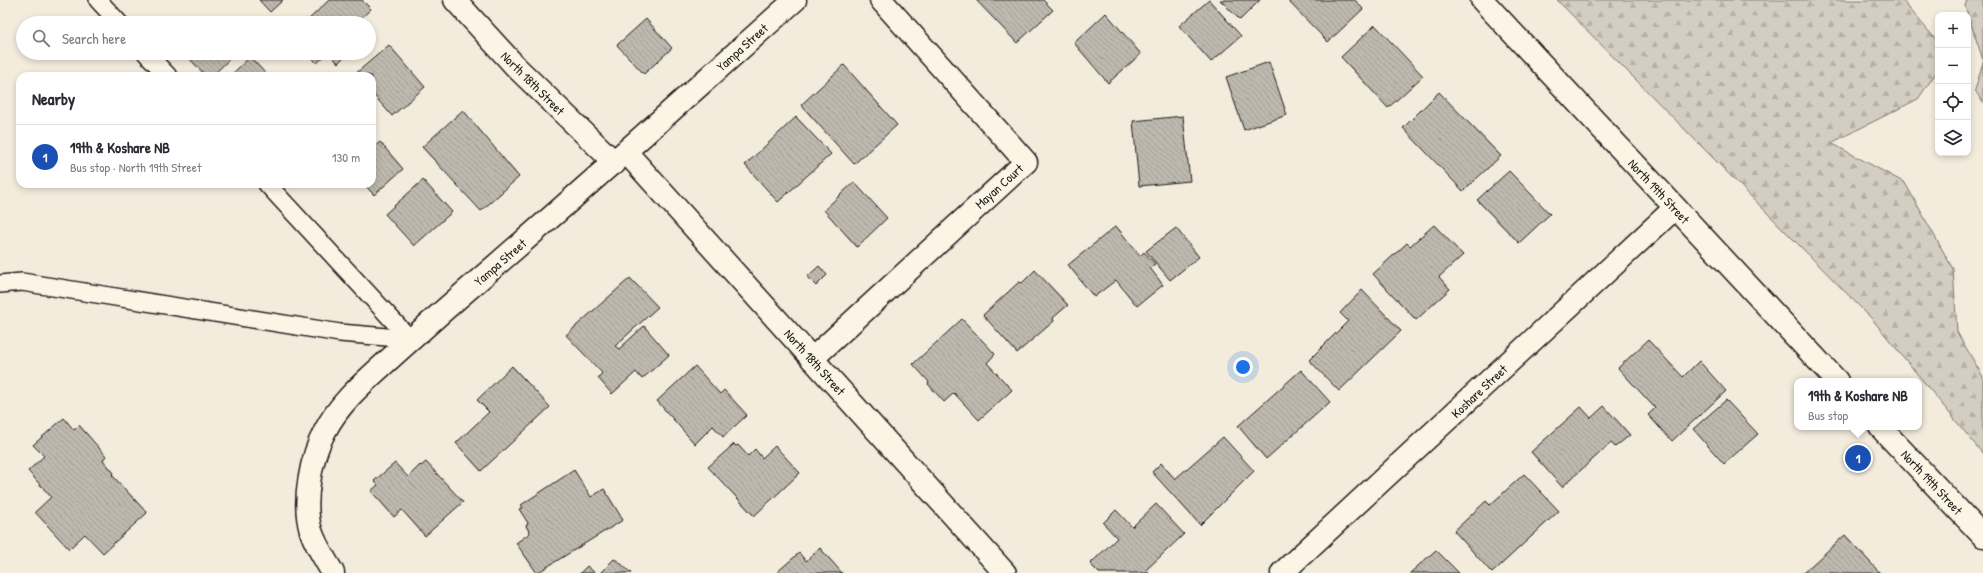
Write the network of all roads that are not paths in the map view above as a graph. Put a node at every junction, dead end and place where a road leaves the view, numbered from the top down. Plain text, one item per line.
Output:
1 (98, 0) edge
2 (455, 0) edge
3 (795, 0) edge
4 (881, 0) edge
5 (1482, 0) edge
6 (113, 16) edge
7 (153, 60) edge
8 (164, 72) edge
9 (620, 157) junction
10 (271, 188) edge
11 (1675, 208) junction
12 (0, 284) edge
13 (410, 339) junction
14 (812, 359) junction
15 (1834, 378) edge
16 (1883, 430) edge
17 (1983, 536) edge
18 (333, 573) edge
19 (1005, 573) edge
20 (1282, 573) edge

1 - 6 lane
2 - 9 street, North 18th Street
3 - 9 street, Yampa Street
4 - 14 street, Mayan Court
5 - 11 street, North 19th Street
7 - 8 lane
9 - 13 street, Yampa Street
9 - 14 street, North 18th Street
10 - 13 lane
11 - 15 street, North 19th Street
11 - 20 street, Koshare Street
12 - 13 lane
13 - 18 street, Yampa Street
14 - 19 street, North 18th Street
16 - 17 street, North 19th Street

